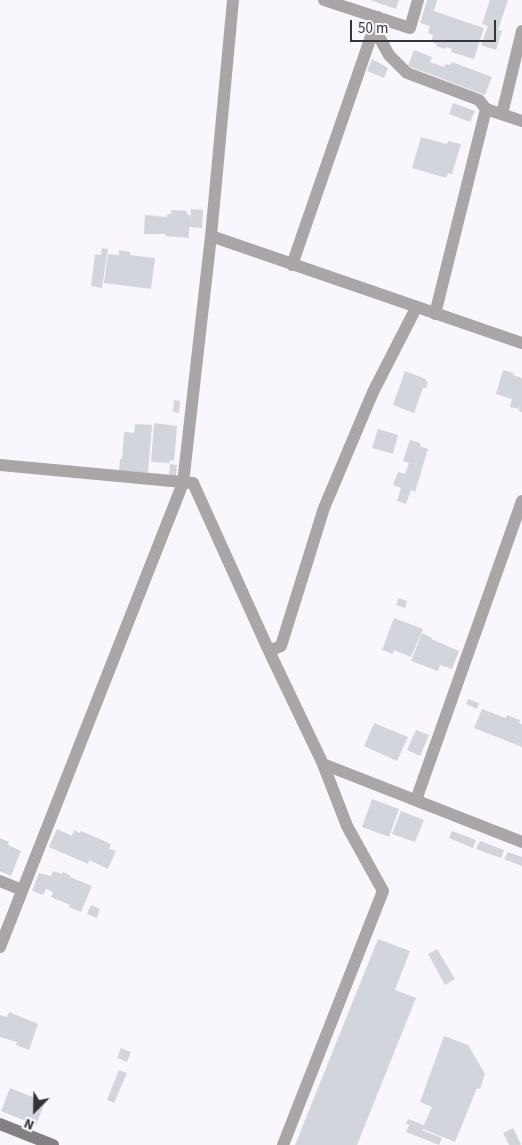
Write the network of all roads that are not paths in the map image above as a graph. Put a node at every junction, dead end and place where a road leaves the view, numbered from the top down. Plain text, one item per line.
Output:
1 (233, 0) edge
2 (324, 0) edge
3 (418, 0) edge
4 (376, 23) junction
5 (522, 31) edge
6 (486, 109) junction
7 (502, 114) junction
8 (522, 121) edge
9 (211, 236) junction
10 (292, 265) junction
11 (416, 308) junction
12 (435, 314) junction
13 (522, 344) edge
14 (0, 465) edge
15 (183, 482) junction
16 (522, 501) edge
17 (269, 651) junction
18 (323, 764) junction
19 (416, 800) junction
20 (522, 842) edge
21 (0, 881) edge
22 (22, 890) junction
23 (0, 948) edge
24 (0, 1124) edge
25 (53, 1145) edge
26 (284, 1145) edge

1 - 9 street
2 - 4 street
3 - 4 street
4 - 6 street
4 - 10 street
5 - 7 street
6 - 7 street
6 - 12 street
7 - 8 street
9 - 10 street
9 - 15 street
10 - 11 street
11 - 12 street
11 - 17 street
12 - 13 street
14 - 15 street
15 - 17 street
15 - 22 street
16 - 19 street
17 - 18 street
18 - 19 street
18 - 26 street
19 - 20 street
21 - 22 street
22 - 23 street
24 - 25 street

